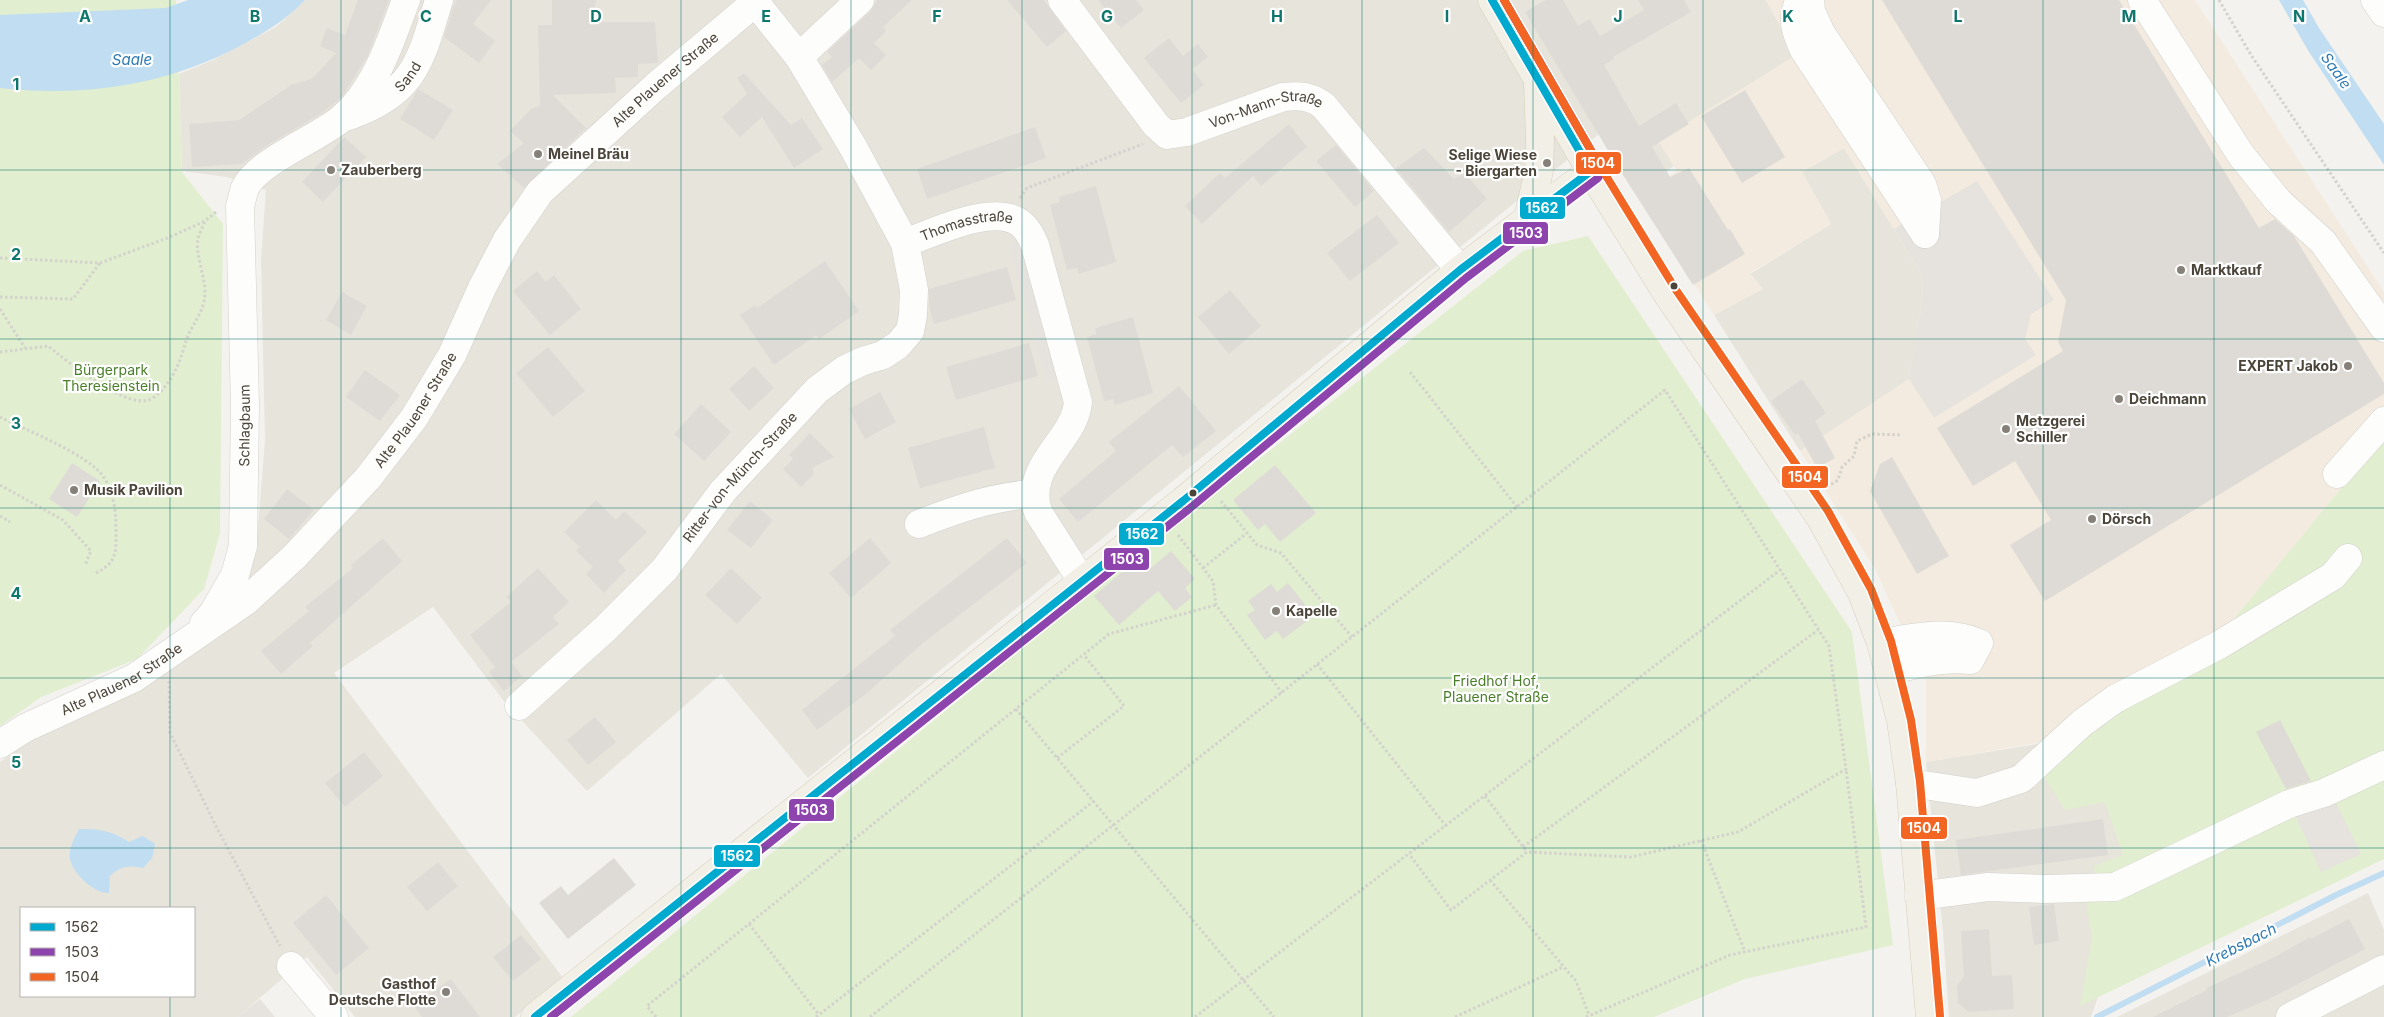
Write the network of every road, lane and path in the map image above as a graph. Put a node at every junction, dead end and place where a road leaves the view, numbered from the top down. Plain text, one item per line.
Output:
1 (406, 0) edge
2 (439, 0) edge
3 (860, 0) edge
4 (1062, 0) edge
5 (1492, 0) edge
6 (1800, 0) edge
7 (1810, 0) edge
8 (2142, 0) edge
9 (2219, 0) edge
10 (2374, 0) edge
11 (756, 1) edge
12 (2384, 13) edge
13 (799, 57) junction
14 (1538, 80) junction
15 (341, 120) junction
16 (1167, 136) junction
17 (1591, 171) junction
18 (246, 187) joint
19 (1006, 216) junction
20 (1528, 218) junction
21 (905, 243) junction
22 (2384, 253) edge
23 (0, 258) edge
24 (100, 262) junction
25 (1460, 270) junction
26 (0, 297) edge
27 (0, 309) edge
28 (2384, 328) edge
29 (26, 348) junction
30 (0, 352) edge
31 (1410, 372) dead end
32 (0, 417) edge
33 (2384, 420) edge
34 (1901, 434) dead end
35 (2337, 474) dead end
36 (1206, 482) junction
37 (0, 485) edge
38 (1035, 494) junction
39 (1806, 500) junction
40 (1517, 506) junction
41 (0, 516) edge
42 (1163, 516) junction
43 (10, 522) dead end
44 (919, 524) dead end
45 (1247, 533) junction
46 (2348, 558) dead end
47 (85, 565) dead end
48 (1204, 568) junction
49 (1780, 570) junction
50 (94, 574) dead end
51 (1082, 581) junction
52 (1216, 605) junction
53 (1818, 630) junction
54 (1352, 636) junction
55 (1881, 643) junction
56 (176, 651) junction
57 (1084, 655) junction
58 (1317, 664) junction
59 (1890, 671) junction
60 (1282, 692) junction
61 (520, 706) dead end
62 (1016, 709) junction
63 (0, 744) edge
64 (1057, 758) junction
65 (2384, 765) edge
66 (1846, 770) junction
67 (1910, 783) junction
68 (1485, 796) junction
69 (1094, 801) junction
70 (1114, 825) junction
71 (1446, 826) junction
72 (1701, 840) junction
73 (1523, 847) junction
74 (1527, 852) junction
75 (1409, 854) junction
76 (1490, 880) junction
77 (1919, 896) junction
78 (749, 924) junction
79 (1745, 952) junction
80 (291, 966) joint
81 (1564, 967) junction
82 (2384, 969) edge
83 (1245, 979) junction
84 (550, 1012) edge
85 (2302, 1014) edge
86 (818, 1016) edge
87 (1587, 1016) edge
88 (334, 1017) edge
89 (656, 1017) edge
90 (870, 1017) edge
91 (1195, 1017) edge
92 (1274, 1017) edge
93 (1455, 1017) edge
94 (1930, 1017) edge

1 - 15 street, Sand
2 - 15 street, Sand
3 - 13 street
4 - 16 street
5 - 14 main road
6 - 7 street
8 - 28 street
9 - 22 path
10 - 12 street
11 - 13 street, Thomasstraße
11 - 56 street, Alte Plauener Straße
13 - 21 street, Thomasstraße
14 - 17 main road
14 - 20 main road
15 - 18 street, Sand
16 - 19 path
16 - 25 street, Von-Mann-Straße
17 - 20 main road
17 - 39 main road
18 - 56 street, Schlagbaum
19 - 21 street, Thomasstraße
19 - 38 street, Thomasstraße
20 - 25 main road
21 - 61 street, Ritter-von-Münch-Straße
23 - 24 path
24 - 26 path
24 - 29 path
25 - 36 main road
27 - 29 path
29 - 30 path
31 - 40 path
32 - 50 path
33 - 35 street
34 - 39 path
36 - 42 main road
36 - 45 path
37 - 47 path
38 - 44 street
38 - 51 street
39 - 55 main road
40 - 49 path
40 - 54 path
41 - 43 path
42 - 48 path
42 - 51 main road
45 - 48 path
45 - 54 path
46 - 67 street
48 - 52 path
49 - 53 path
49 - 68 path
51 - 84 main road
52 - 57 path
52 - 60 path
53 - 66 path
53 - 73 path
54 - 58 path
55 - 59 main road
55 - 59 street
56 - 63 street, Alte Plauener Straße
56 - 80 path
57 - 62 path
57 - 64 path
58 - 60 path
58 - 71 path
59 - 67 main road
60 - 70 path
62 - 64 path
62 - 78 path
64 - 69 path
65 - 77 street
66 - 72 path
66 - 79 path
67 - 77 main road
68 - 71 path
68 - 73 path
69 - 70 path
69 - 86 path
70 - 83 path
70 - 90 path
71 - 75 path
72 - 74 path
72 - 79 path
73 - 74 path
74 - 76 path
75 - 76 path
75 - 83 path
76 - 81 path
77 - 94 main road
78 - 86 path
78 - 89 path
79 - 87 path
80 - 88 street
81 - 87 path
81 - 93 path
82 - 85 street
83 - 91 path
83 - 92 path

